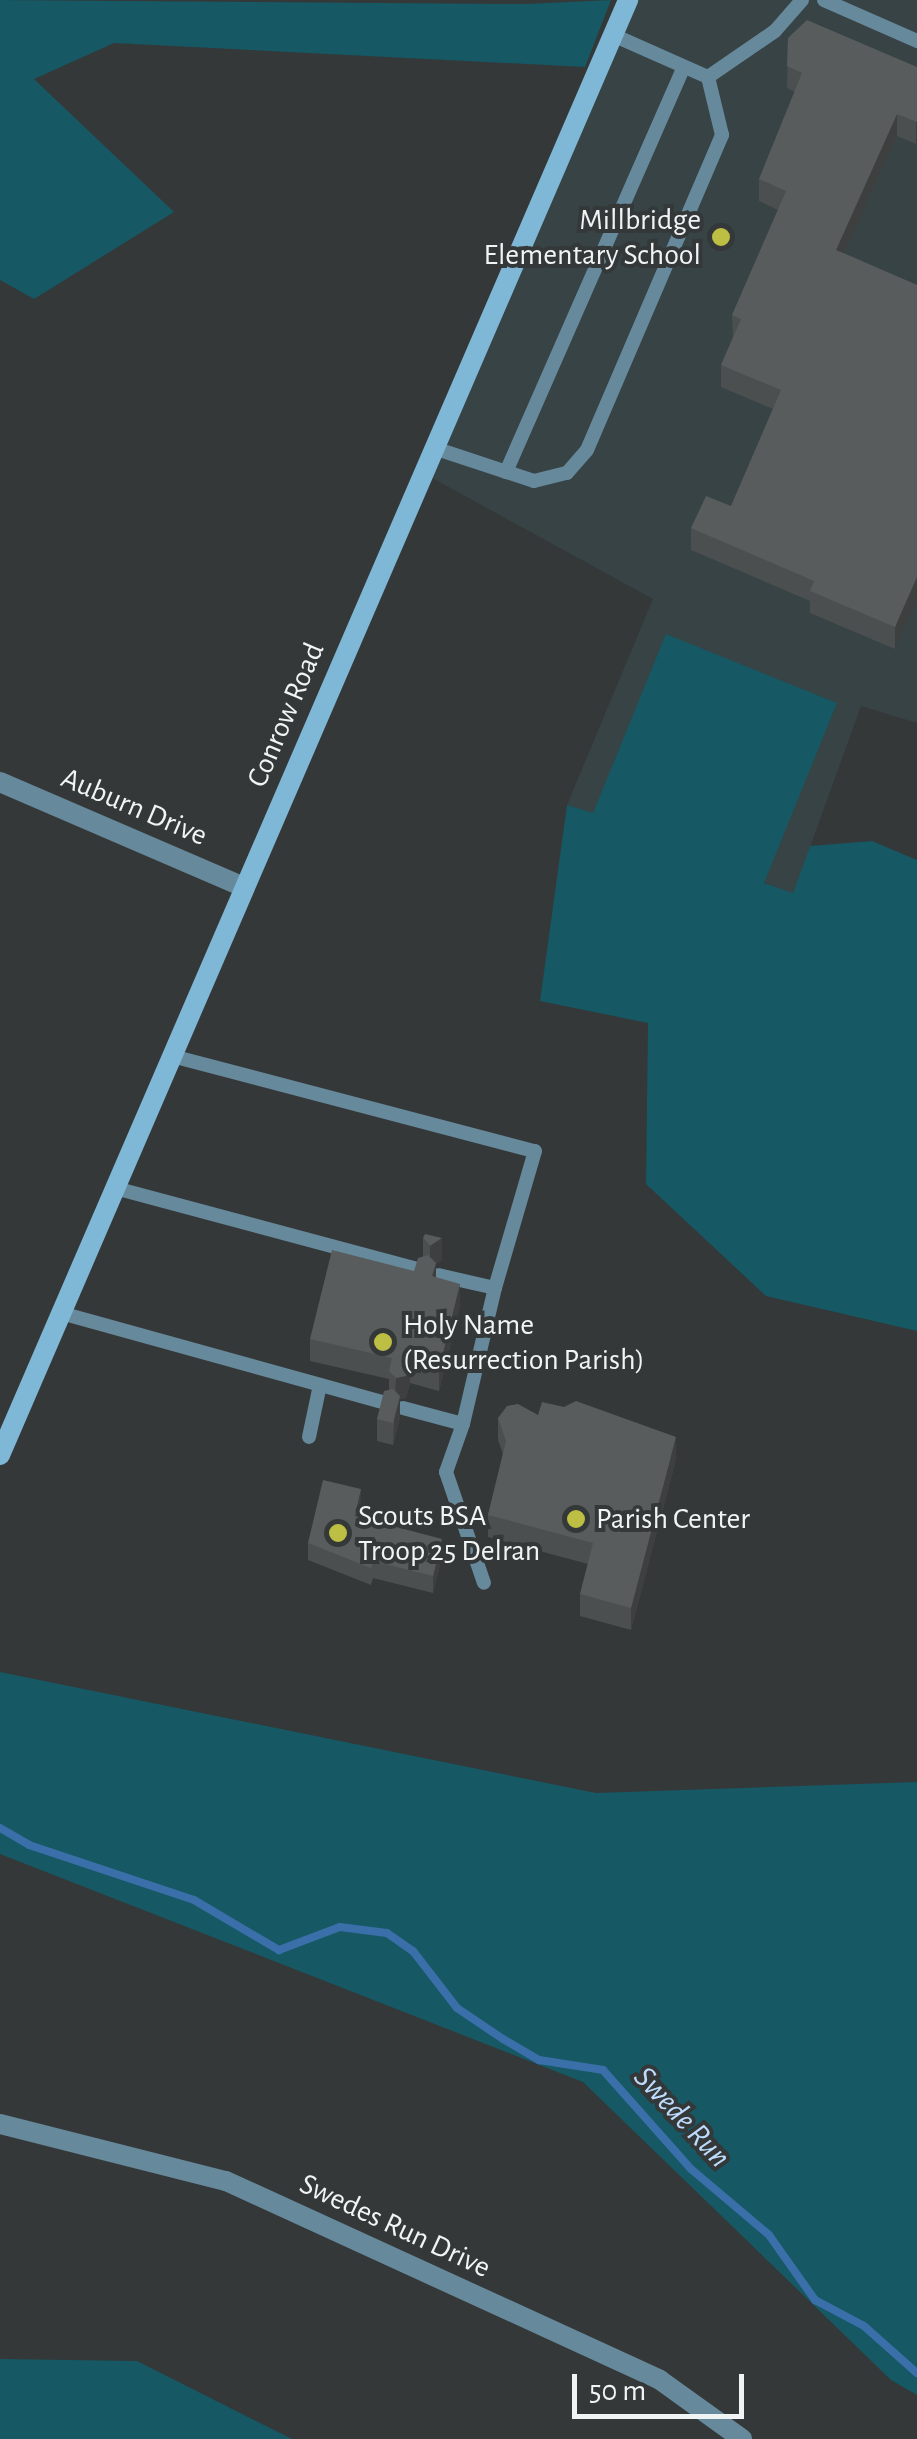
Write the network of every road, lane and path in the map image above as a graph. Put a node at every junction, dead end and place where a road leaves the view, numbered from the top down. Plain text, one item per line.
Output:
1 (628, 0) edge
2 (802, 0) edge
3 (824, 0) edge
4 (613, 35) junction
5 (917, 42) edge
6 (684, 67) junction
7 (708, 77) junction
8 (434, 448) junction
9 (506, 472) junction
10 (0, 782) edge
11 (244, 887) junction
12 (172, 1056) junction
13 (115, 1188) junction
14 (420, 1270) edge
15 (438, 1275) edge
16 (494, 1288) junction
17 (61, 1313) junction
18 (320, 1385) junction
19 (386, 1403) edge
20 (403, 1408) edge
21 (462, 1424) junction
22 (308, 1436) dead end
23 (0, 1454) edge
24 (484, 1583) dead end
25 (0, 2124) edge
26 (742, 2439) edge

1 - 4 street, Conrow Road
2 - 7 lane
3 - 5 lane
4 - 6 lane
4 - 8 street, Conrow Road
6 - 7 lane
6 - 9 lane
7 - 9 lane
8 - 9 lane
8 - 11 street, Conrow Road
10 - 11 street, Auburn Drive
11 - 12 street, Conrow Road
12 - 13 street, Conrow Road
12 - 16 lane
13 - 14 lane
13 - 17 street, Conrow Road
15 - 16 lane
16 - 21 lane
17 - 18 lane
17 - 23 street, Conrow Road
18 - 19 lane
18 - 22 lane
20 - 21 lane
21 - 24 lane
25 - 26 street, Swedes Run Drive

